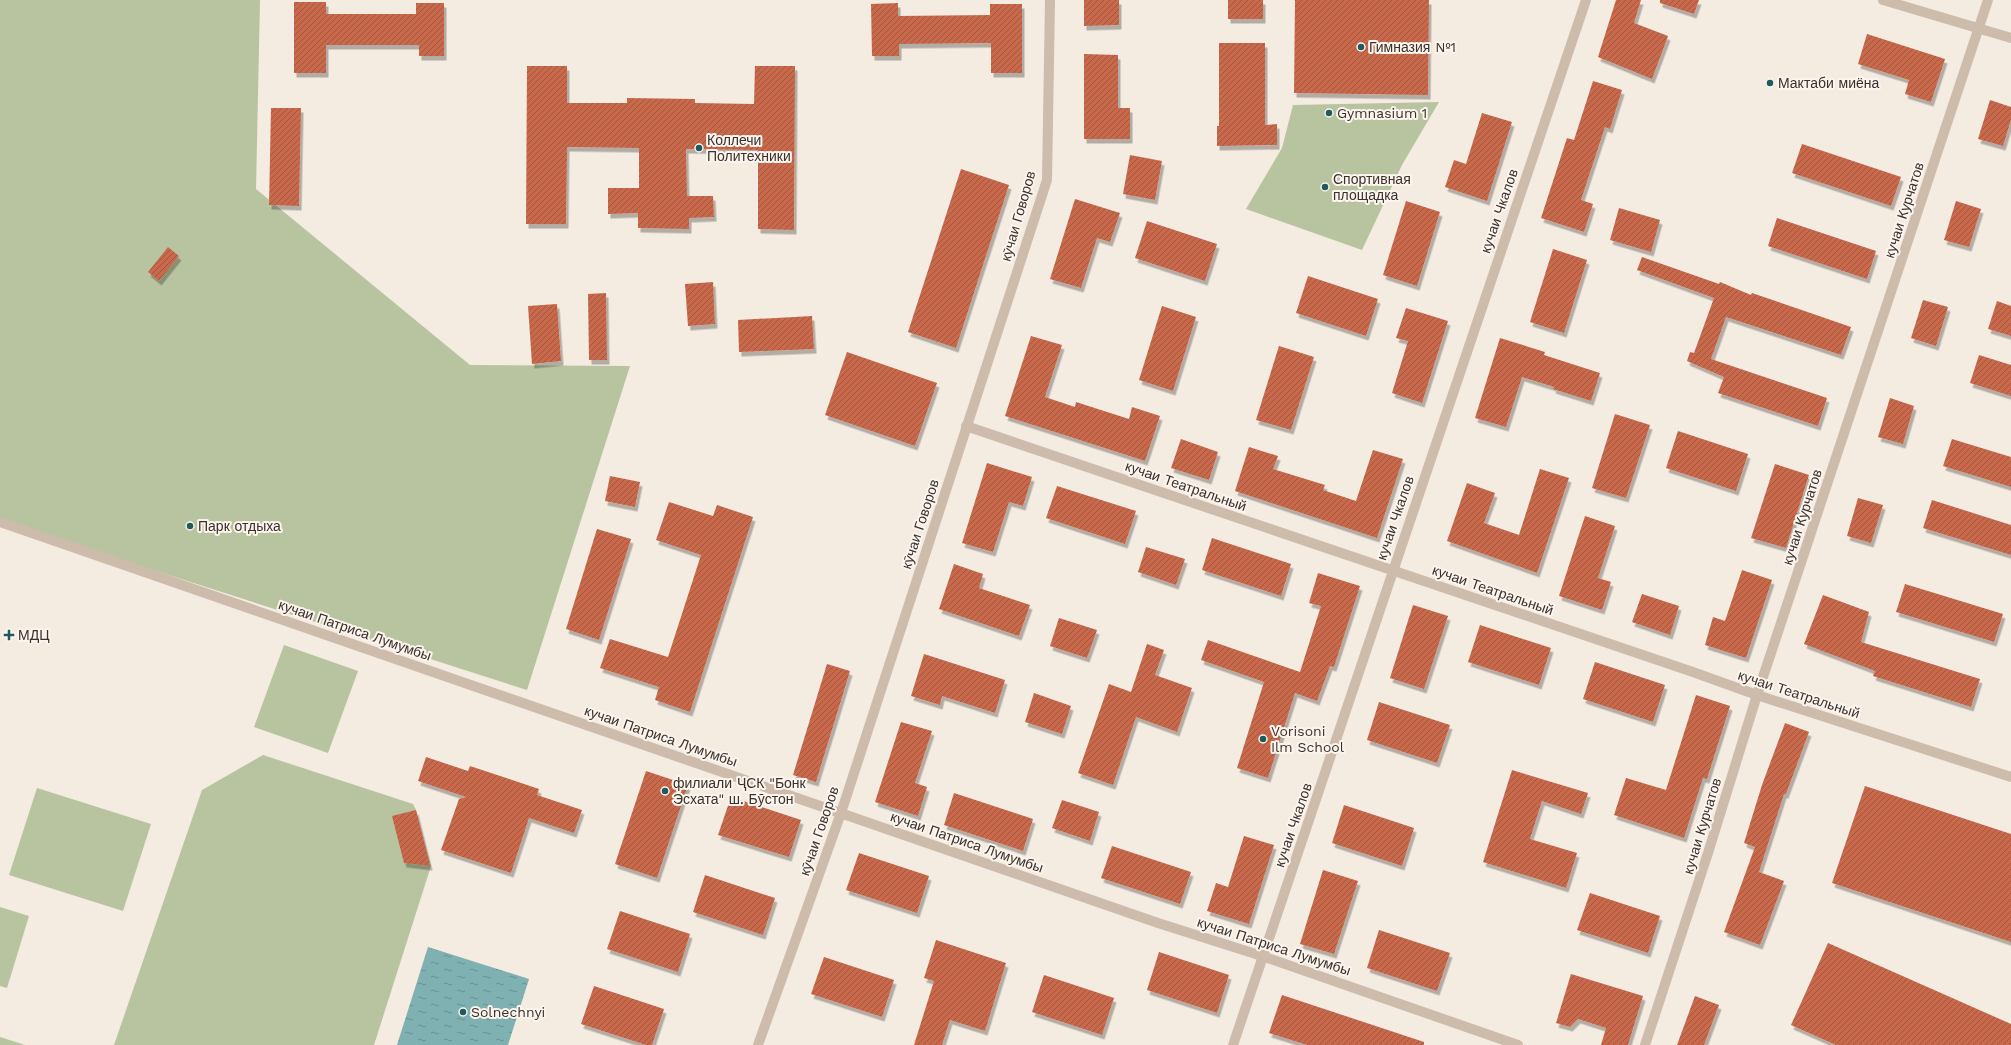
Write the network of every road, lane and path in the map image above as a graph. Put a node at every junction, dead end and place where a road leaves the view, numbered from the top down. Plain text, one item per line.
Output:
1 (1050, 0) edge
2 (1586, 0) edge
3 (1883, 0) edge
4 (1988, 0) edge
5 (1980, 28) junction
6 (2011, 38) edge
7 (966, 426) junction
8 (0, 522) edge
9 (1392, 571) junction
10 (1757, 695) junction
11 (2011, 777) edge
12 (841, 813) junction
13 (1262, 956) junction
14 (758, 1045) edge
15 (1233, 1045) edge
16 (1518, 1045) edge
17 (1645, 1045) edge

1 - 7 street, кӯчаи Говоров
2 - 9 street, кучаи Чкалов
3 - 5 street
4 - 5 street, кучаи Курчатов
5 - 6 street
5 - 10 street, кучаи Курчатов
7 - 9 street, кучаи Театральный
7 - 12 street, кӯчаи Говоров
8 - 12 street, кучаи Патриса Лумумбы
9 - 10 street, кучаи Театральный
9 - 13 street, кучаи Чкалов
10 - 11 street, кучаи Театральный
10 - 17 street, кучаи Курчатов
12 - 13 street, кучаи Патриса Лумумбы
12 - 14 street, кӯчаи Говоров
13 - 15 street, кучаи Чкалов
13 - 16 street, кучаи Патриса Лумумбы

